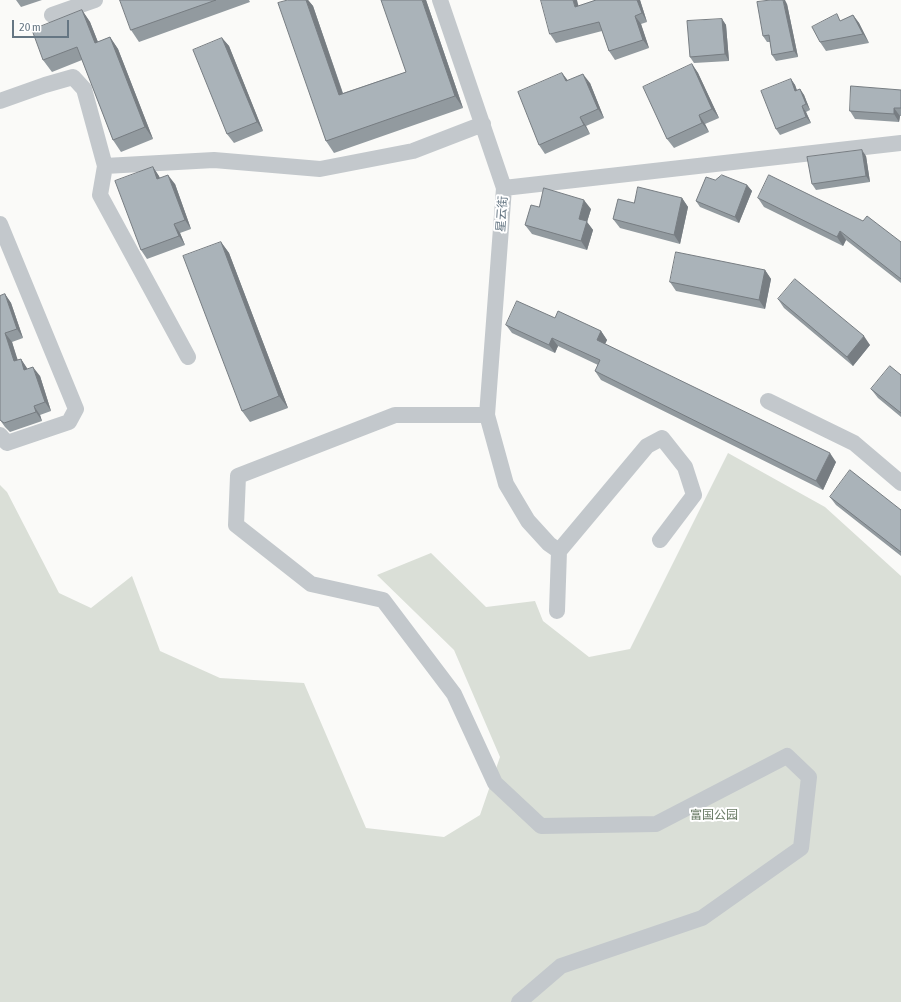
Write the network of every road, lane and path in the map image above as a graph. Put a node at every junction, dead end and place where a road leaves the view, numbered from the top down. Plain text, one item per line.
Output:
1 (95, 0) edge
2 (440, 0) edge
3 (52, 15) dead end
4 (0, 101) edge
5 (483, 124) junction
6 (901, 143) edge
7 (105, 166) junction
8 (504, 188) junction
9 (0, 224) edge
10 (188, 357) dead end
11 (768, 401) dead end
12 (487, 415) junction
13 (0, 435) edge
14 (901, 483) edge
15 (660, 540) dead end
16 (559, 551) junction
17 (557, 612) dead end
18 (519, 1002) edge

1 - 3 street
2 - 5 street, 星云街
4 - 7 street
5 - 7 street
5 - 8 street, 星云街
6 - 8 street
7 - 10 street
8 - 12 street, 星云街
9 - 13 street
11 - 14 street
12 - 16 street, 星云街
12 - 18 street
15 - 16 street
16 - 17 street

